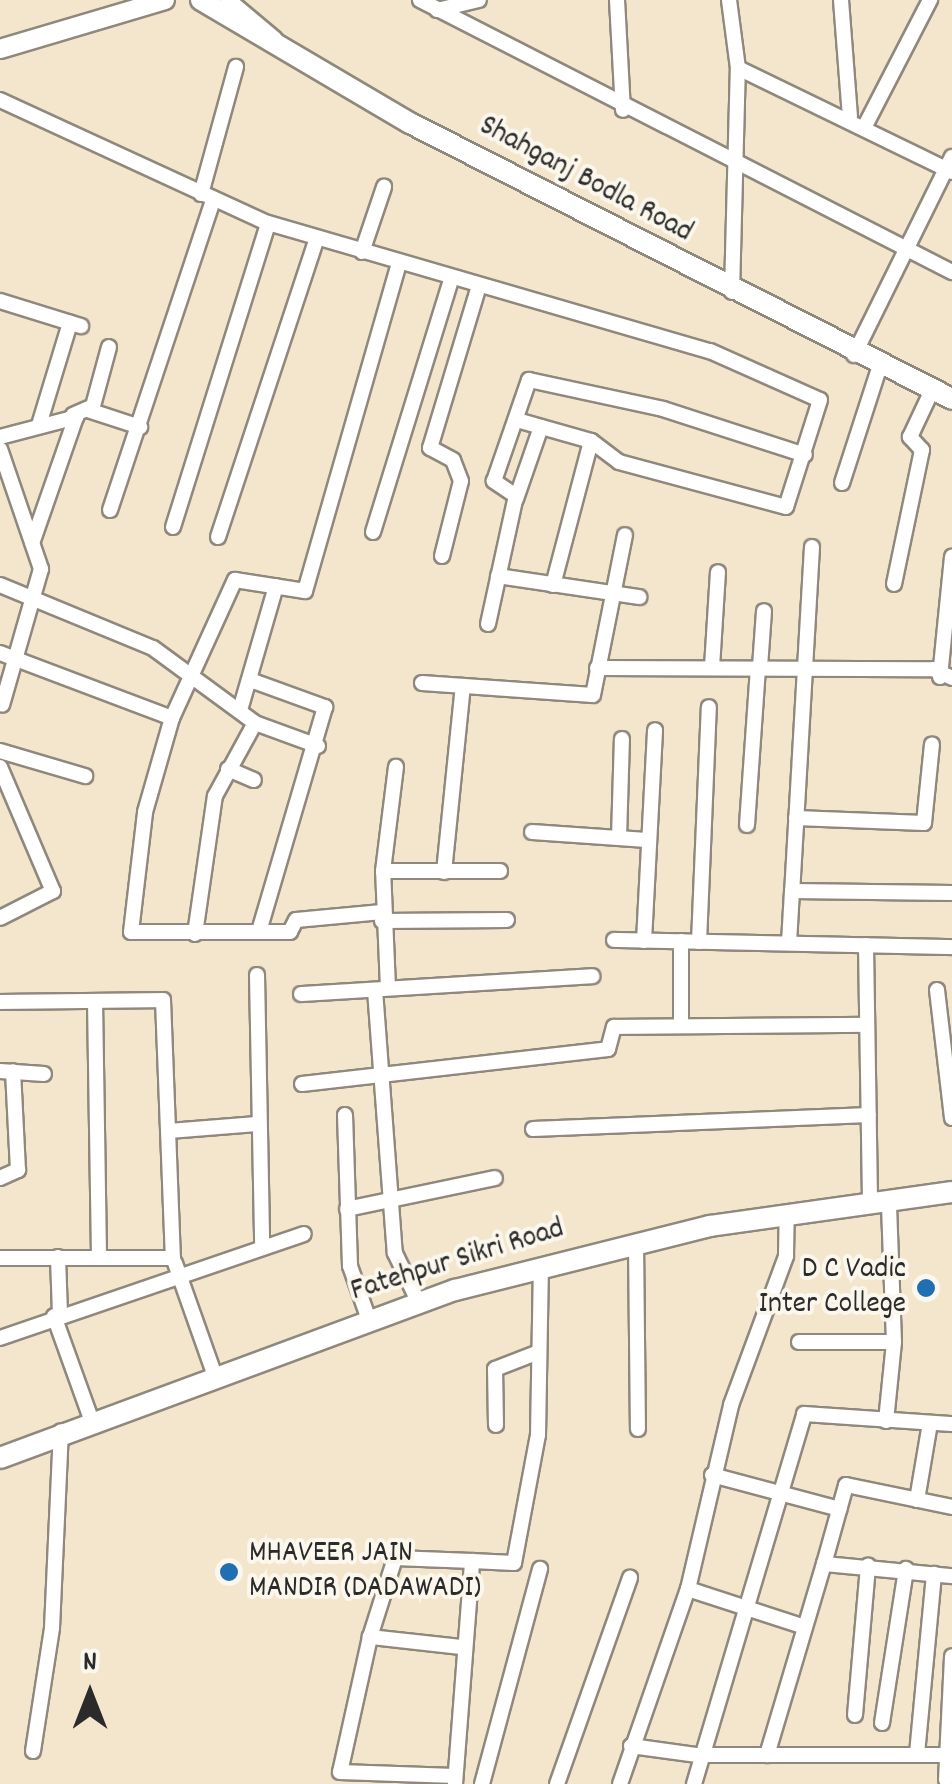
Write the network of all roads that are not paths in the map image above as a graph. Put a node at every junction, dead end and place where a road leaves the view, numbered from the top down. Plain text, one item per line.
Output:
1 (165, 0) edge
2 (201, 0) edge
3 (223, 0) edge
4 (420, 0) edge
5 (479, 0) edge
6 (618, 0) edge
7 (729, 0) edge
8 (840, 0) edge
9 (930, 0) edge
10 (438, 10) junction
11 (273, 42) junction
12 (0, 50) edge
13 (236, 67) dead end
14 (738, 68) junction
15 (0, 102) edge
16 (623, 110) junction
17 (850, 117) junction
18 (866, 124) junction
19 (950, 166) edge
20 (742, 170) junction
21 (384, 187) dead end
22 (207, 197) junction
23 (268, 223) junction
24 (316, 240) junction
25 (904, 250) junction
26 (362, 252) junction
27 (399, 262) junction
28 (952, 272) edge
29 (452, 277) junction
30 (479, 286) junction
31 (732, 292) junction
32 (0, 300) edge
33 (109, 347) dead end
34 (854, 355) junction
35 (880, 366) junction
36 (932, 390) junction
37 (952, 399) edge
38 (88, 410) junction
39 (72, 415) junction
40 (517, 420) junction
41 (38, 425) junction
42 (541, 426) junction
43 (140, 427) junction
44 (0, 436) edge
45 (591, 441) junction
46 (0, 449) edge
47 (804, 456) junction
48 (842, 483) dead end
49 (516, 499) junction
50 (110, 510) dead end
51 (174, 527) dead end
52 (373, 532) dead end
53 (625, 535) dead end
54 (218, 537) dead end
55 (32, 542) junction
56 (812, 547) dead end
57 (442, 556) dead end
58 (952, 557) edge
59 (718, 572) dead end
60 (498, 576) junction
61 (894, 584) dead end
62 (0, 585) edge
63 (553, 585) junction
64 (276, 586) junction
65 (612, 593) junction
66 (640, 597) dead end
67 (31, 601) junction
68 (764, 611) dead end
69 (488, 624) dead end
70 (7, 656) edge
71 (759, 666) junction
72 (712, 667) junction
73 (806, 667) junction
74 (597, 668) junction
75 (192, 674) junction
76 (946, 677) edge
77 (252, 681) junction
78 (422, 683) dead end
79 (463, 686) junction
80 (2, 705) edge
81 (709, 707) dead end
82 (240, 710) junction
83 (172, 718) junction
84 (254, 723) junction
85 (655, 730) dead end
86 (622, 738) dead end
87 (932, 744) dead end
88 (318, 746) junction
89 (0, 751) edge
90 (0, 767) edge
91 (396, 767) dead end
92 (228, 769) junction
93 (85, 776) dead end
94 (254, 780) dead end
95 (796, 818) junction
96 (748, 825) dead end
97 (532, 832) dead end
98 (619, 838) junction
99 (648, 840) junction
100 (383, 872) junction
101 (444, 872) junction
102 (500, 872) dead end
103 (792, 890) junction
104 (952, 892) edge
105 (382, 917) junction
106 (0, 918) edge
107 (507, 920) dead end
108 (260, 931) junction
109 (194, 934) junction
110 (614, 940) dead end
111 (644, 941) junction
112 (681, 941) junction
113 (699, 942) junction
114 (789, 944) junction
115 (866, 945) junction
116 (952, 946) edge
117 (257, 975) dead end
118 (592, 976) dead end
119 (382, 989) junction
120 (937, 990) dead end
121 (301, 994) dead end
122 (95, 1001) junction
123 (0, 1002) edge
124 (865, 1025) junction
125 (682, 1026) junction
126 (385, 1068) junction
127 (6, 1071) edge
128 (948, 1073) edge
129 (44, 1074) dead end
130 (302, 1084) dead end
131 (345, 1115) dead end
132 (870, 1115) junction
133 (952, 1118) edge
134 (258, 1124) junction
135 (533, 1128) dead end
136 (169, 1130) junction
137 (0, 1178) edge
138 (495, 1178) dead end
139 (952, 1192) edge
140 (392, 1199) junction
141 (880, 1205) junction
142 (347, 1209) junction
143 (787, 1216) junction
144 (304, 1234) dead end
145 (636, 1242) junction
146 (262, 1245) junction
147 (98, 1255) junction
148 (58, 1256) junction
149 (0, 1258) edge
150 (176, 1265) junction
151 (540, 1267) junction
152 (419, 1303) junction
153 (57, 1315) junction
154 (369, 1320) junction
155 (0, 1338) edge
156 (799, 1342) dead end
157 (894, 1342) junction
158 (539, 1352) junction
159 (214, 1373) junction
160 (91, 1418) junction
161 (886, 1420) junction
162 (930, 1423) junction
163 (952, 1424) edge
164 (496, 1425) dead end
165 (638, 1429) dead end
166 (61, 1430) junction
167 (0, 1458) edge
168 (712, 1474) junction
169 (778, 1490) junction
170 (917, 1500) junction
171 (952, 1507) edge
172 (840, 1509) junction
173 (472, 1561) junction
174 (824, 1564) junction
175 (868, 1566) junction
176 (540, 1569) dead end
177 (906, 1569) junction
178 (934, 1574) junction
179 (952, 1576) edge
180 (630, 1578) dead end
181 (688, 1588) junction
182 (745, 1606) junction
183 (802, 1626) junction
184 (370, 1637) junction
185 (462, 1648) junction
186 (952, 1656) edge
187 (951, 1676) edge
188 (855, 1715) dead end
189 (882, 1723) dead end
190 (631, 1746) junction
191 (33, 1751) dead end
192 (917, 1754) junction
193 (697, 1755) junction
194 (767, 1755) junction
195 (944, 1756) junction
196 (339, 1778) edge
197 (455, 1780) edge
198 (946, 1780) dead end
199 (482, 1784) edge
200 (557, 1784) edge
201 (620, 1784) edge
202 (694, 1784) edge

1 - 12 street
2 - 11 main road, Shahganj Bodla Road
3 - 11 main road
4 - 10 street
5 - 10 street
6 - 16 street
7 - 14 street
8 - 17 street
9 - 18 street
10 - 16 street
11 - 31 main road, Shahganj Bodla Road
13 - 22 street
14 - 17 street
14 - 20 street
15 - 22 street
16 - 20 street
17 - 18 street
18 - 19 street
19 - 25 street
20 - 25 street
20 - 31 street
21 - 26 street
22 - 23 street
22 - 43 street
23 - 24 street
23 - 51 street
24 - 26 street
24 - 54 street
25 - 28 street
25 - 34 street
26 - 27 street
27 - 29 street
27 - 64 street
29 - 30 street
29 - 52 street
30 - 47 street
30 - 57 street
31 - 34 main road, Shahganj Bodla Road
32 - 41 street
33 - 38 street
34 - 35 main road, Shahganj Bodla Road
35 - 36 main road, Shahganj Bodla Road
35 - 48 street
36 - 37 main road, Shahganj Bodla Road
36 - 61 street
38 - 39 street
38 - 43 street
39 - 41 street
39 - 55 street
40 - 42 street
40 - 47 street
40 - 49 street
41 - 44 street
42 - 45 street
42 - 49 street
43 - 50 street
45 - 47 street
45 - 63 street
46 - 55 street
49 - 60 street
53 - 65 street
55 - 67 street
56 - 73 street
58 - 76 street
59 - 72 street
60 - 63 street
60 - 69 street
62 - 67 street
63 - 65 street
64 - 75 street
64 - 77 street
65 - 66 street
65 - 74 street
67 - 70 street
67 - 75 street
68 - 71 street
70 - 80 street
70 - 83 street
71 - 72 street
71 - 73 street
71 - 96 street
72 - 74 street
73 - 76 street
73 - 95 street
74 - 79 street
75 - 82 street
75 - 83 street
77 - 82 street
77 - 88 street
78 - 79 street
79 - 101 street
81 - 113 street
82 - 84 street
83 - 109 street
84 - 88 street
84 - 92 street
85 - 99 street
86 - 98 street
87 - 95 street
88 - 108 street
89 - 93 street
90 - 106 street
91 - 100 street
92 - 94 street
92 - 109 street
95 - 103 street
97 - 98 street
98 - 99 street
99 - 111 street
100 - 101 street
100 - 105 street
101 - 102 street
103 - 104 street
103 - 114 street
105 - 107 street
105 - 108 street
105 - 119 street
108 - 109 street
110 - 111 street
111 - 112 street
112 - 113 street
112 - 125 street
113 - 114 street
114 - 115 street
115 - 116 street
115 - 124 street
117 - 134 street
118 - 119 street
119 - 121 street
119 - 126 street
120 - 128 street
122 - 123 street
122 - 136 street
122 - 147 street
124 - 125 street
124 - 132 street
125 - 126 street
126 - 130 street
126 - 140 street
127 - 129 street
127 - 137 street
128 - 133 street
131 - 142 street
132 - 135 street
132 - 141 street
134 - 136 street
134 - 146 street
136 - 150 street
138 - 140 street
139 - 141 main road, Fatehpur Sikri Road
140 - 142 street
140 - 152 street
141 - 143 main road, Fatehpur Sikri Road
141 - 157 street
142 - 154 street
143 - 145 main road, Fatehpur Sikri Road
143 - 168 street
144 - 146 street
145 - 151 main road, Fatehpur Sikri Road
145 - 165 street
146 - 150 street
147 - 148 street
147 - 150 street
148 - 149 street
148 - 153 street
150 - 153 street
150 - 159 street
151 - 152 main road, Fatehpur Sikri Road
151 - 158 street
152 - 154 main road, Fatehpur Sikri Road
153 - 155 street
153 - 160 street
154 - 159 main road, Fatehpur Sikri Road
156 - 157 street
157 - 161 street
158 - 164 street
158 - 173 street
159 - 160 main road, Fatehpur Sikri Road
160 - 166 main road, Fatehpur Sikri Road
161 - 162 street
161 - 169 street
162 - 163 street
162 - 170 street
166 - 167 main road, Fatehpur Sikri Road
166 - 191 street
168 - 169 street
168 - 181 street
169 - 172 street
169 - 182 street
170 - 171 street
170 - 172 street
172 - 174 street
173 - 184 street
173 - 185 street
174 - 175 street
174 - 183 street
175 - 177 street
175 - 188 street
176 - 199 street
177 - 178 street
177 - 189 street
178 - 179 street
178 - 192 street
180 - 200 street
181 - 182 street
181 - 190 street
182 - 183 street
182 - 193 street
183 - 194 street
184 - 185 street
184 - 196 street
185 - 197 street
186 - 187 street
187 - 195 street
190 - 193 street
190 - 201 street
192 - 194 street
192 - 195 street
193 - 194 street
193 - 202 street
195 - 198 street
196 - 197 street

